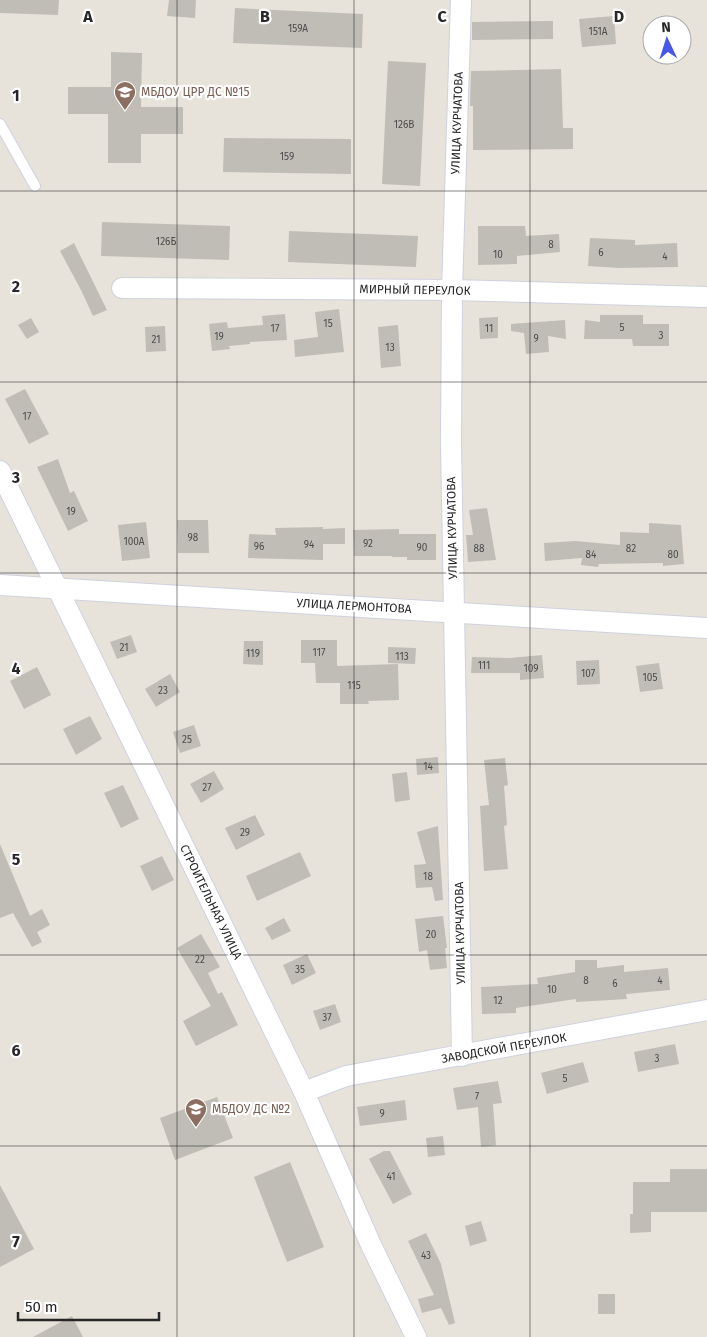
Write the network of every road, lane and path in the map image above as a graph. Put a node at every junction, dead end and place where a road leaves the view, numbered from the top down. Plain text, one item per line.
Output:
1 (461, 0) edge
2 (0, 124) edge
3 (35, 186) dead end
4 (122, 288) dead end
5 (452, 290) junction
6 (707, 297) edge
7 (0, 471) edge
8 (0, 585) edge
9 (58, 588) junction
10 (453, 611) junction
11 (707, 628) edge
12 (707, 1010) edge
13 (462, 1056) junction
14 (304, 1092) junction
15 (416, 1337) edge

1 - 5 street, УЛИЦА КУРЧАТОВА
2 - 3 lane
4 - 5 street, МИРНЫЙ ПЕРЕУЛОК
5 - 6 street, МИРНЫЙ ПЕРЕУЛОК
5 - 10 street, УЛИЦА КУРЧАТОВА
7 - 9 street, СТРОИТЕЛЬНАЯ УЛИЦА
8 - 9 street, УЛИЦА ЛЕРМОНТОВА
9 - 10 street, УЛИЦА ЛЕРМОНТОВА
9 - 14 street, СТРОИТЕЛЬНАЯ УЛИЦА
10 - 11 street, УЛИЦА ЛЕРМОНТОВА
10 - 13 street, УЛИЦА КУРЧАТОВА
12 - 13 street, ЗАВОДСКОЙ ПЕРЕУЛОК
13 - 14 street, ЗАВОДСКОЙ ПЕРЕУЛОК
14 - 15 street, СТРОИТЕЛЬНАЯ УЛИЦА

